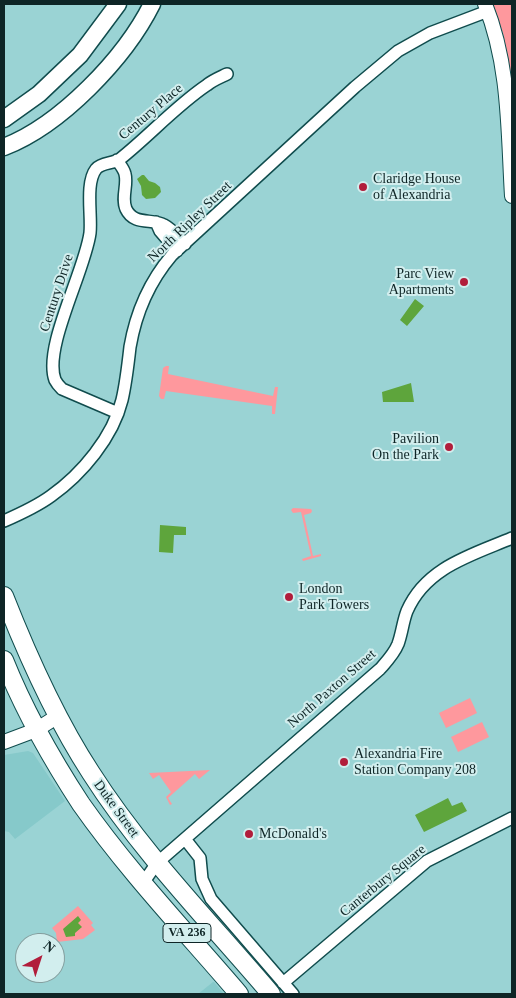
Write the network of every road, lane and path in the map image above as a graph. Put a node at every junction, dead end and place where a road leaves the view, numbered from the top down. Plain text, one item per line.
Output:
1 (118, 4) edge
2 (152, 4) edge
3 (486, 8) edge
4 (228, 74) dead end
5 (4, 119) edge
6 (4, 147) edge
7 (118, 160) junction
8 (512, 196) edge
9 (181, 247) junction
10 (118, 412) junction
11 (4, 521) edge
12 (512, 538) edge
13 (4, 596) edge
14 (4, 660) edge
15 (58, 716) junction
16 (36, 730) junction
17 (4, 742) edge
18 (512, 818) edge
19 (185, 839) junction
20 (157, 863) junction
21 (139, 877) junction
22 (277, 988) edge
23 (239, 994) edge
24 (293, 994) edge

1 - 5 main road
2 - 6 main road
3 - 8 street
3 - 9 street, North Ripley Street
4 - 7 street, Century Place
7 - 9 street, Century Place
7 - 10 street, Century Drive
9 - 10 street, North Ripley Street
10 - 11 street, North Ripley Street
12 - 19 street, North Paxton Street
13 - 15 main road, Duke Street / VA 236
14 - 16 main road, Duke Street / VA 236
15 - 16 street
15 - 20 main road, Duke Street / VA 236
16 - 17 street
16 - 21 main road, Duke Street / VA 236
18 - 22 street, Canterbury Square
19 - 20 street, North Paxton Street
19 - 22 street, Duke Street
20 - 21 street, North Paxton Street
20 - 22 main road, Duke Street / VA 236
21 - 23 main road, Duke Street / VA 236
22 - 24 street, Duke Street

